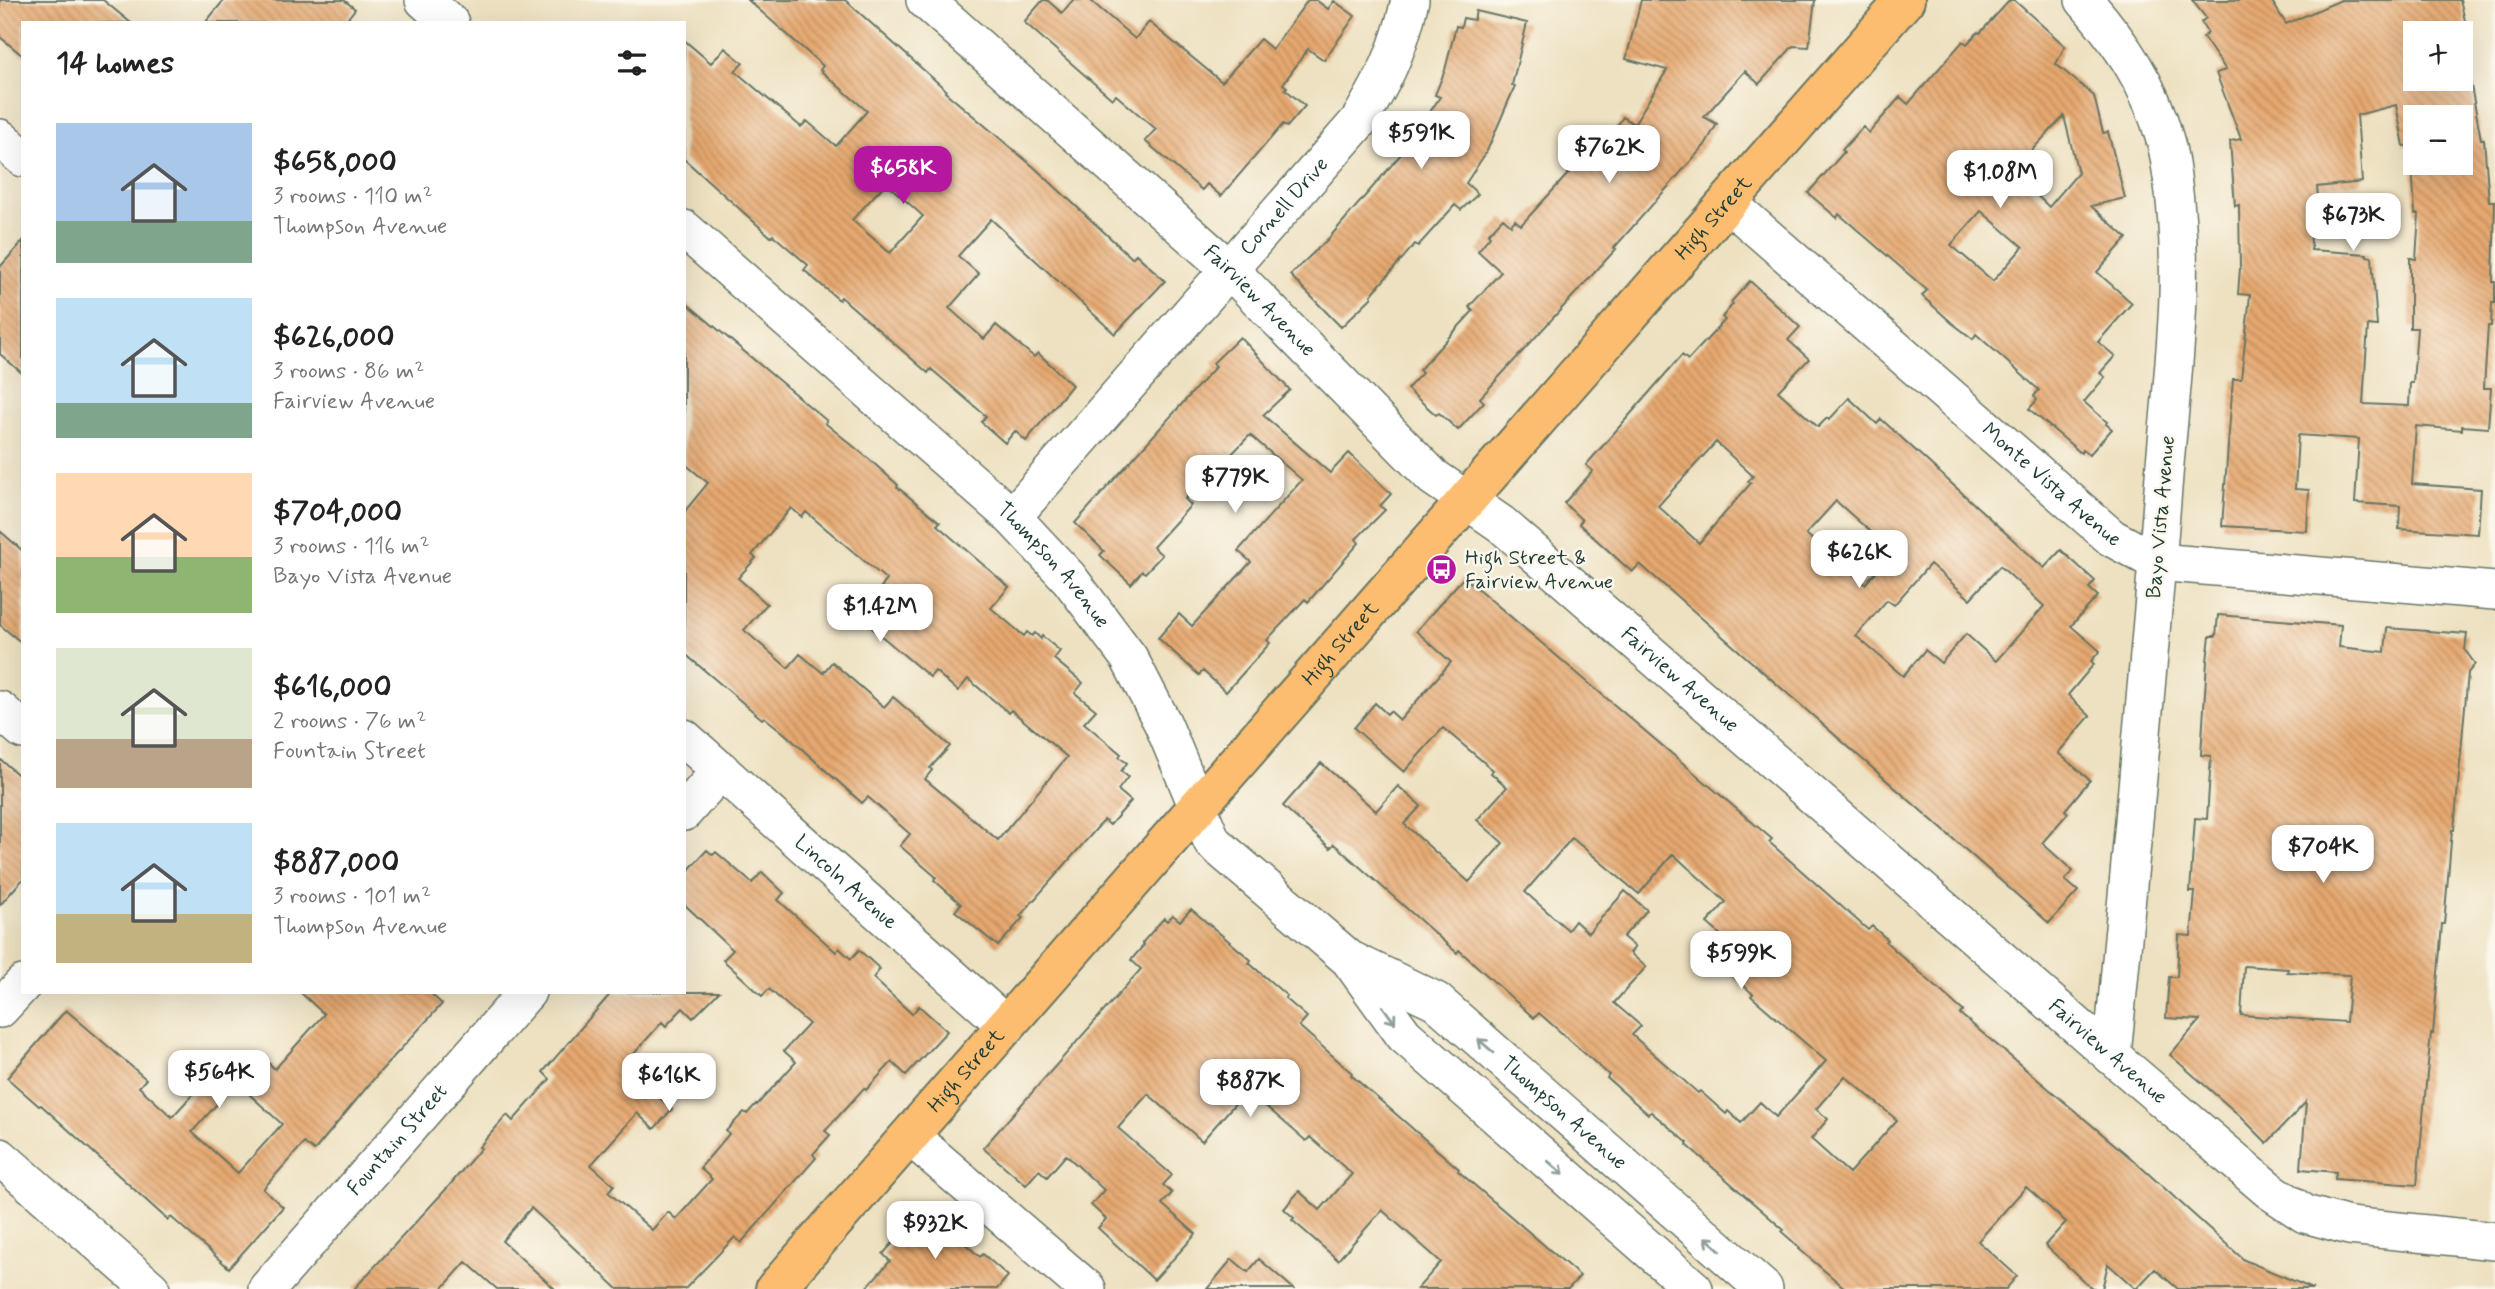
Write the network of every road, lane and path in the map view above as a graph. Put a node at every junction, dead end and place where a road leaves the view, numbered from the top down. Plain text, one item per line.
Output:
1 (424, 0) edge
2 (925, 0) edge
3 (1410, 0) edge
4 (1905, 0) edge
5 (2084, 0) edge
6 (448, 21) edge
7 (0, 138) edge
8 (21, 156) edge
9 (1728, 203) junction
10 (686, 231) edge
11 (1229, 269) junction
12 (1468, 501) junction
13 (1012, 517) junction
14 (2157, 562) junction
15 (2495, 591) edge
16 (0, 710) edge
17 (21, 728) edge
18 (686, 740) edge
19 (721, 770) junction
20 (1198, 807) junction
21 (686, 811) edge
22 (1349, 959) junction
23 (21, 986) edge
24 (525, 994) edge
25 (0, 1009) edge
26 (1007, 1026) junction
27 (2112, 1056) junction
28 (910, 1136) junction
29 (0, 1157) edge
30 (2495, 1241) edge
31 (151, 1289) edge
32 (267, 1289) edge
33 (775, 1289) edge
34 (1087, 1289) edge
35 (1694, 1289) edge
36 (1764, 1289) edge

1 - 6 street
2 - 11 street, Fairview Avenue
3 - 11 street, Cornell Drive
4 - 9 main road, High Street
5 - 14 street, Bayo Vista Avenue
7 - 8 street
9 - 12 main road, High Street
9 - 14 street, Monte Vista Avenue
10 - 13 street, Thompson Avenue
11 - 12 street, Fairview Avenue
11 - 13 street, Cornell Drive
12 - 20 main road, High Street
12 - 27 street, Fairview Avenue
13 - 20 street, Thompson Avenue
14 - 15 street, Monte Vista Avenue
14 - 27 street, Bayo Vista Avenue
16 - 17 street
18 - 19 street, Lincoln Avenue
19 - 21 street
19 - 26 street, Lincoln Avenue
20 - 22 street, Thompson Avenue
20 - 26 main road, High Street
22 -> 35 street, Thompson Avenue
36 -> 22 street, Thompson Avenue
23 - 25 street
24 - 32 street, Fountain Street
26 - 28 main road, High Street
27 - 30 street, Fairview Avenue
28 - 33 main road, High Street
28 - 34 street
29 - 31 street

